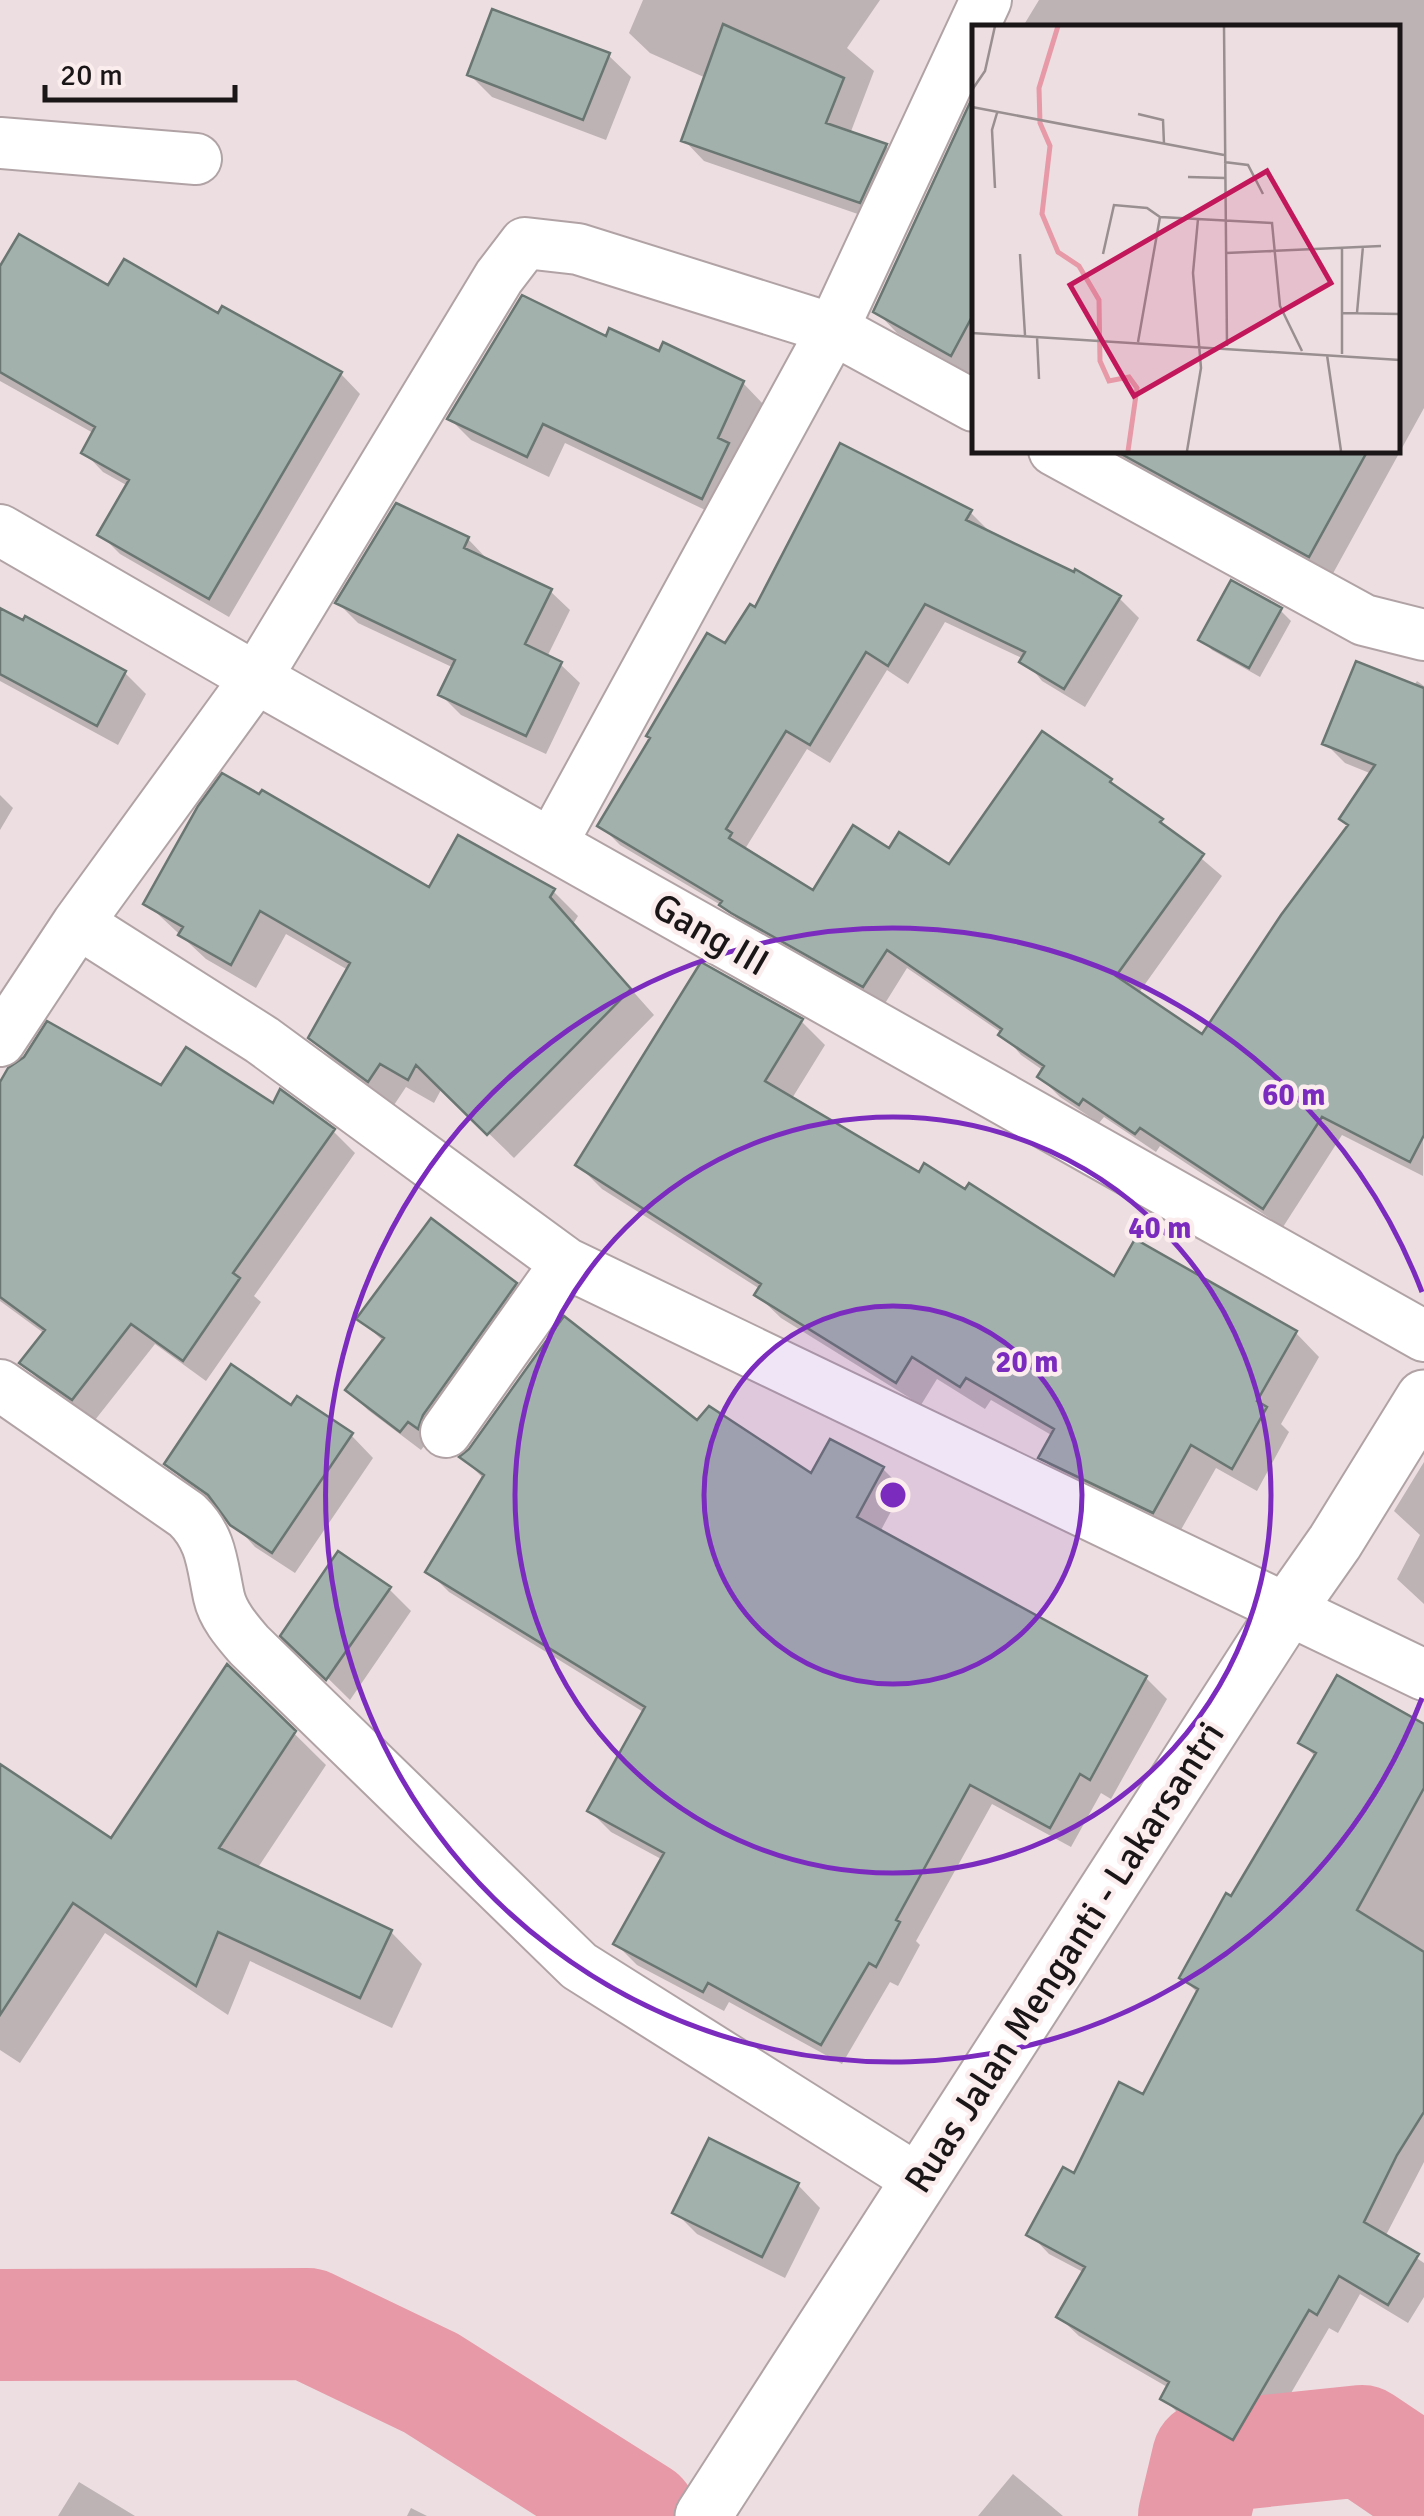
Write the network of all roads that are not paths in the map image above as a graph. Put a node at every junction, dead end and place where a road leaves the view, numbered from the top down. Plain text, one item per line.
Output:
1 (972, 34) edge
2 (0, 143) edge
3 (196, 159) dead end
4 (833, 329) junction
5 (972, 405) edge
6 (1058, 452) edge
7 (0, 530) edge
8 (1424, 635) edge
9 (256, 678) junction
10 (552, 843) junction
11 (78, 922) junction
12 (0, 1041) edge
13 (566, 1264) junction
14 (1424, 1336) edge
15 (0, 1386) edge
16 (1424, 1398) edge
17 (446, 1432) dead end
18 (1288, 1609) junction
19 (1424, 1674) edge
20 (920, 2181) junction
21 (703, 2516) edge

1 - 4 street
2 - 3 street
4 - 5 street
4 - 9 street
4 - 10 street
6 - 8 street
7 - 9 street, Gang III
9 - 10 street, Gang III
9 - 11 street
10 - 14 street, Gang III
11 - 12 street
11 - 13 street
13 - 17 street
13 - 18 street
15 - 20 street
16 - 18 main road, Ruas Jalan Menganti - Lakarsantri
18 - 19 street
18 - 20 main road, Ruas Jalan Menganti - Lakarsantri
20 - 21 main road, Ruas Jalan Menganti - Lakarsantri

